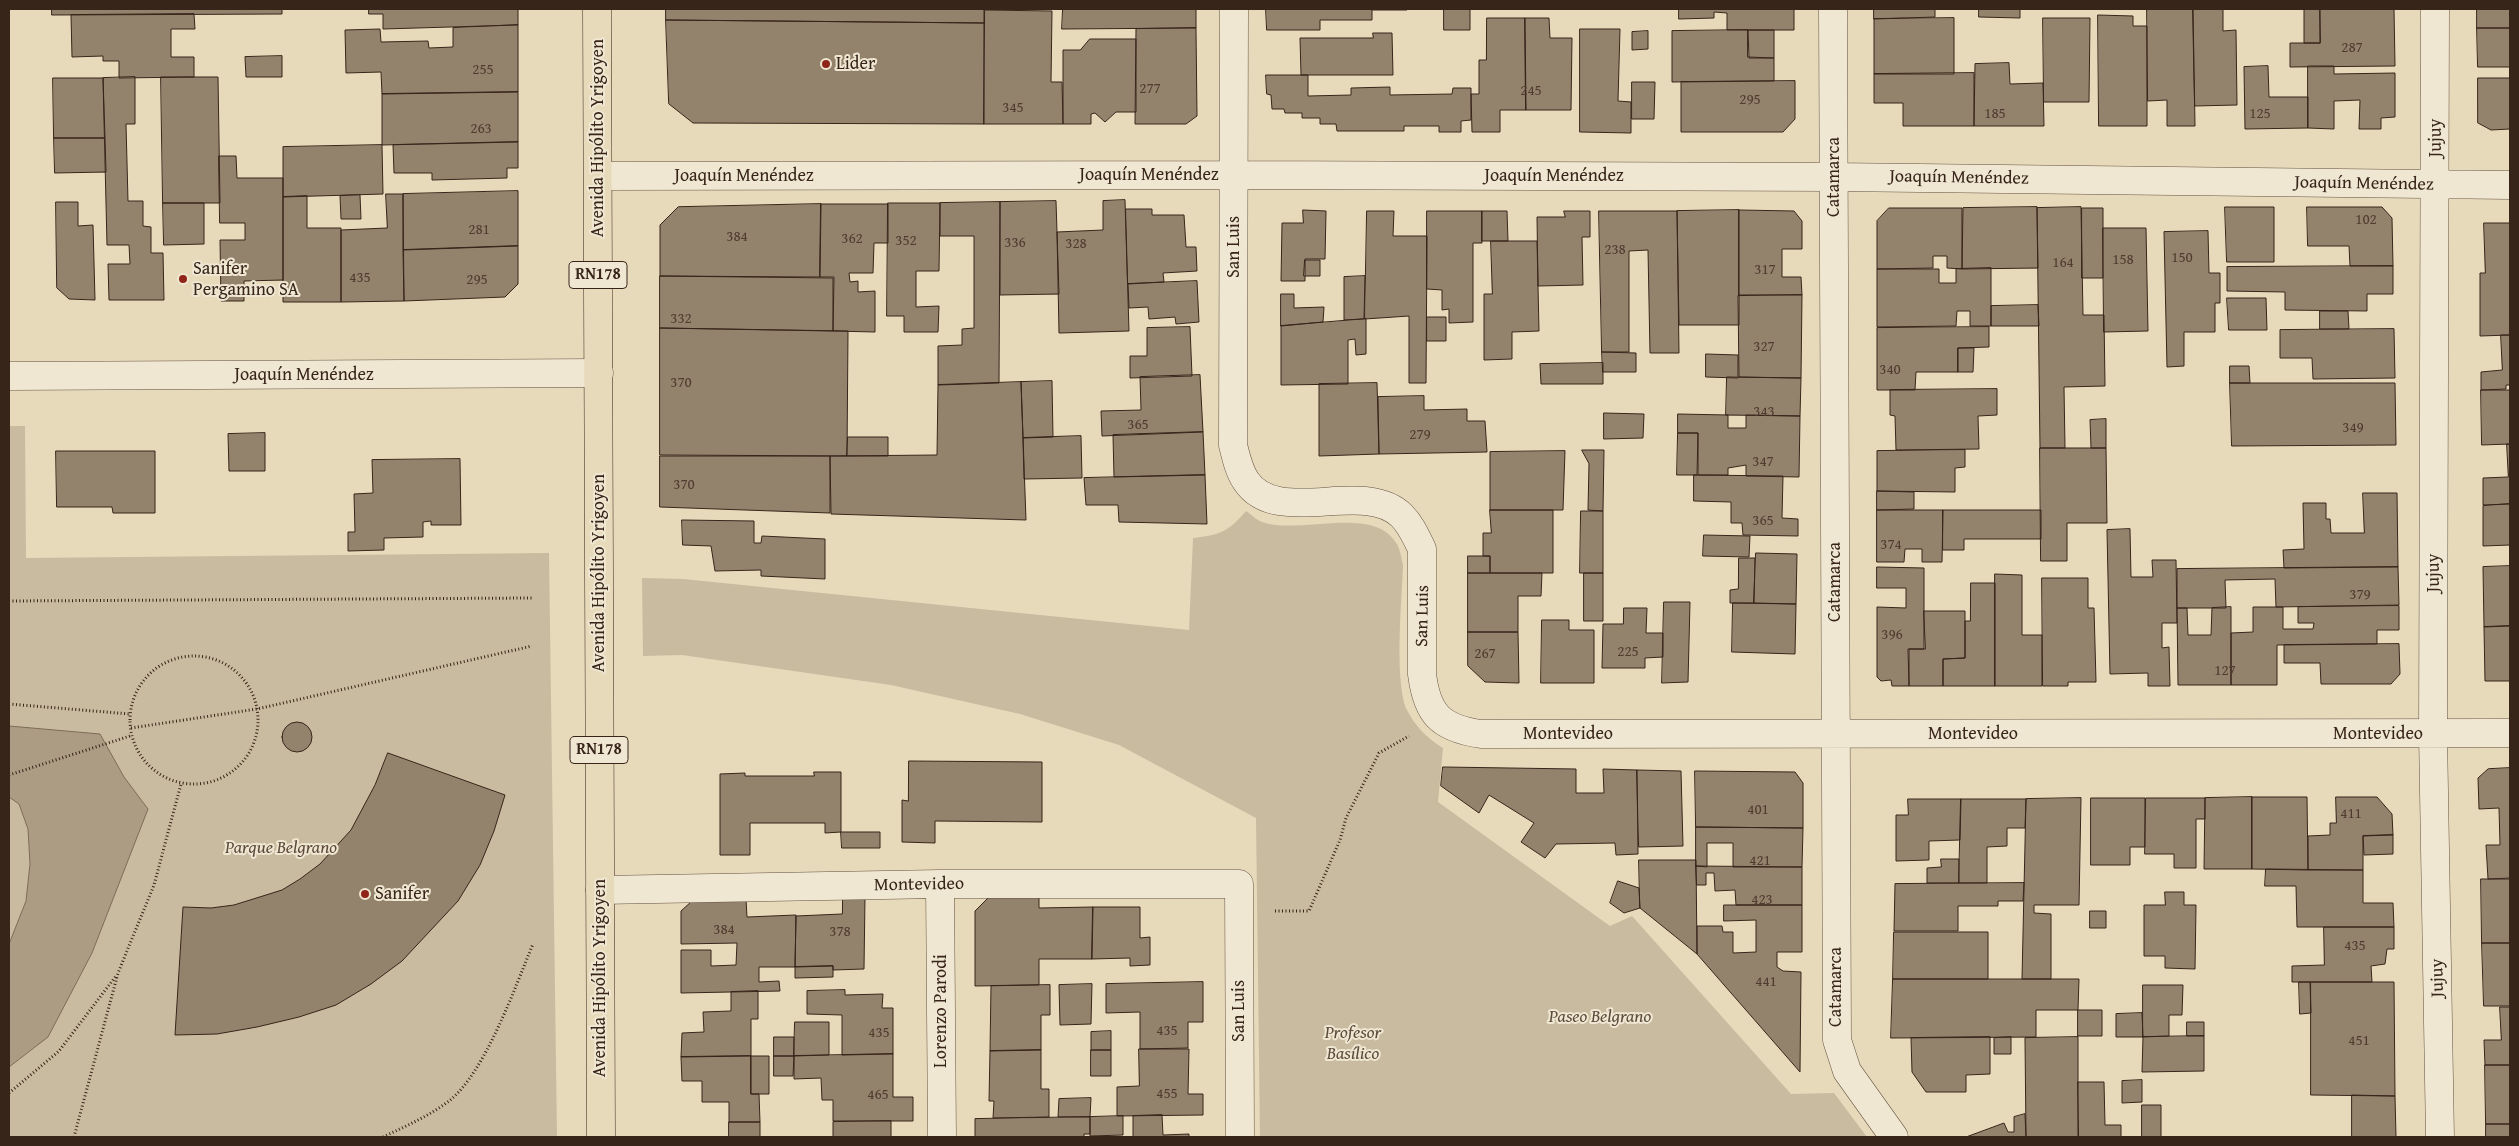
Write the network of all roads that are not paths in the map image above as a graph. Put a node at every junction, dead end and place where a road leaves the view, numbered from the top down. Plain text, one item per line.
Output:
1 (597, 9) edge
2 (1234, 9) edge
3 (1833, 9) edge
4 (2435, 9) edge
5 (1234, 174) junction
6 (598, 176) junction
7 (1834, 176) junction
8 (2436, 184) junction
9 (2510, 185) edge
10 (599, 373) junction
11 (9, 376) edge
12 (1440, 719) joint
13 (2510, 733) edge
14 (1835, 734) junction
15 (2434, 734) junction
16 (940, 884) junction
17 (600, 890) junction
18 (1239, 897) joint
19 (601, 1137) edge
20 (942, 1137) edge
21 (1240, 1137) edge
22 (1894, 1137) edge
23 (2440, 1137) edge

1 - 6 main road, Avenida Hipólito Yrigoyen / RN178
2 - 5 street, San Luis
3 - 7 street, Catamarca
4 - 8 street, Jujuy
5 - 6 street, Joaquín Menéndez
5 - 7 street, Joaquín Menéndez
5 - 12 street, San Luis
6 - 10 main road, Avenida Hipólito Yrigoyen / RN178
7 - 8 street, Joaquín Menéndez
7 - 14 street, Catamarca
8 - 9 street, Joaquín Menéndez
8 - 15 street, Jujuy
10 - 11 street, Joaquín Menéndez
10 - 17 main road, Avenida Hipólito Yrigoyen / RN178
12 - 14 street, Montevideo
13 - 15 street, Montevideo
14 - 15 street, Montevideo
14 - 22 street, Catamarca
15 - 23 street, Jujuy
16 - 17 street, Montevideo
16 - 18 street, Montevideo
16 - 20 street, Lorenzo Parodi
17 - 19 main road, Avenida Hipólito Yrigoyen / RN178
18 - 21 street, San Luis

